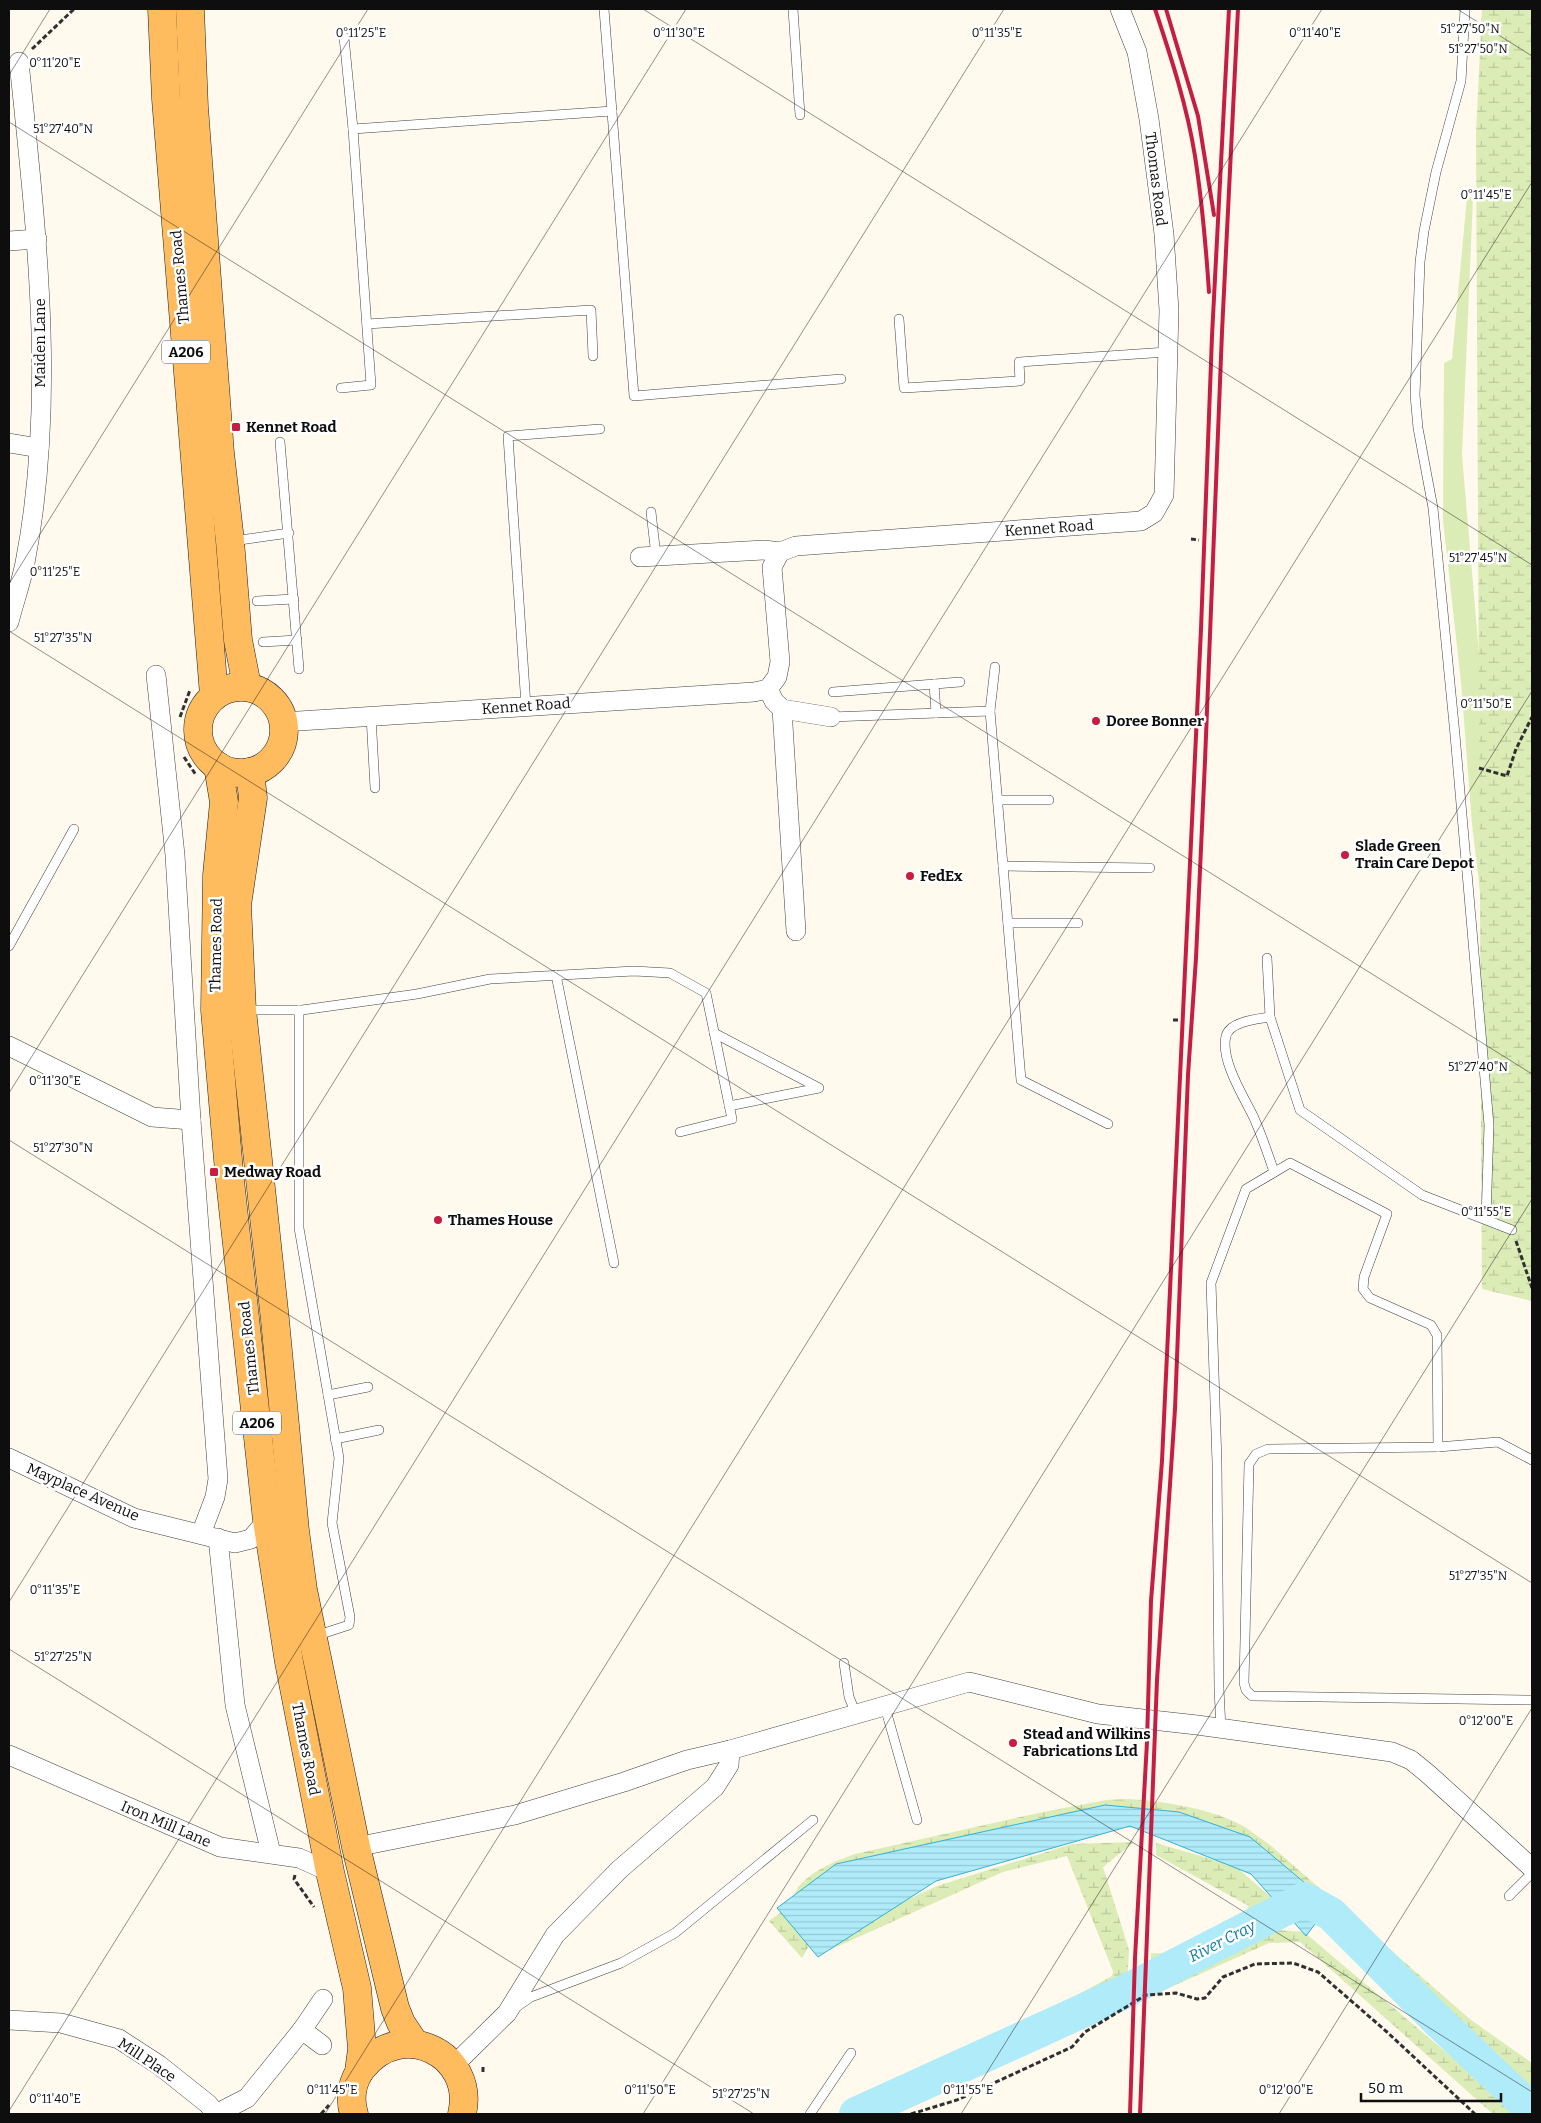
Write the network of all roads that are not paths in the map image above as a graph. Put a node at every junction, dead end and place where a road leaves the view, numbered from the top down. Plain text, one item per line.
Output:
1 (162, 9) edge
2 (190, 9) edge
3 (604, 9) edge
4 (793, 9) edge
5 (1120, 9) edge
6 (1465, 9) edge
7 (344, 37) dead end
8 (19, 62) road end
9 (612, 111) junction
10 (800, 115) dead end
11 (353, 129) junction
12 (37, 239) junction
13 (9, 241) edge
14 (899, 319) dead end
15 (367, 324) junction
16 (1167, 352) junction
17 (593, 356) dead end
18 (840, 379) dead end
19 (341, 388) dead end
20 (600, 429) dead end
21 (280, 442) dead end
22 (9, 443) edge
23 (39, 448) junction
24 (651, 512) dead end
25 (288, 533) junction
26 (230, 541) junction
27 (780, 552) junction
28 (648, 557) joint
29 (294, 599) junction
30 (257, 601) dead end
31 (9, 622) edge
32 (298, 640) junction
33 (263, 642) dead end
34 (995, 667) dead end
35 (299, 669) dead end
36 (156, 675) dead end
37 (960, 682) dead end
38 (934, 684) junction
39 (247, 686) junction
40 (768, 689) junction
41 (833, 692) dead end
42 (214, 695) junction
43 (526, 706) junction
44 (782, 709) junction
45 (990, 711) junction
46 (936, 713) junction
47 (371, 716) junction
48 (831, 718) joint
49 (283, 722) junction
50 (218, 766) junction
51 (250, 772) junction
52 (375, 788) dead end
53 (998, 800) junction
54 (1049, 800) dead end
55 (74, 829) dead end
56 (1003, 866) junction
57 (1150, 868) dead end
58 (1008, 922) junction
59 (1078, 923) dead end
60 (796, 931) dead end
61 (9, 946) edge
62 (1268, 958) dead end
63 (556, 975) junction
64 (242, 1010) junction
65 (299, 1010) junction
66 (1270, 1017) junction
67 (714, 1033) junction
68 (9, 1046) edge
69 (730, 1106) junction
70 (191, 1120) junction
71 (1108, 1124) dead end
72 (680, 1132) dead end
73 (1274, 1172) junction
74 (1486, 1219) junction
75 (1512, 1230) road end
76 (614, 1263) dead end
77 (368, 1387) dead end
78 (328, 1395) junction
79 (379, 1430) dead end
80 (335, 1439) junction
81 (1438, 1447) junction
82 (9, 1458) edge
83 (1532, 1460) edge
84 (267, 1520) junction
85 (209, 1536) junction
86 (313, 1637) junction
87 (844, 1663) dead end
88 (1532, 1700) edge
89 (885, 1707) junction
90 (856, 1714) junction
91 (1221, 1729) junction
92 (730, 1750) junction
93 (9, 1757) edge
94 (813, 1820) dead end
95 (917, 1820) dead end
96 (356, 1847) junction
97 (271, 1853) junction
98 (1530, 1865) edge
99 (330, 1872) junction
100 (1509, 1896) dead end
101 (323, 1999) dead end
102 (507, 2013) junction
103 (9, 2020) edge
104 (302, 2030) junction
105 (416, 2044) junction
106 (322, 2045) dead end
107 (851, 2053) dead end
108 (453, 2066) junction
109 (358, 2072) junction
110 (465, 2112) edge
111 (216, 2114) edge
112 (354, 2114) edge
113 (810, 2114) edge

1 - 42 main road, Thames Road / A206
2 - 26 main road, Thames Road / A206
3 - 9 lane
4 - 10 lane
5 - 16 street, Thomas Road
6 - 74 lane
7 - 11 lane
8 - 12 street, Maiden Lane
9 - 11 lane
9 - 18 lane
11 - 15 lane
12 - 13 street
12 - 23 street, Maiden Lane
14 - 16 lane
15 - 17 lane
15 - 19 lane
16 - 27 street, Kennet Road
20 - 43 lane
21 - 25 lane
22 - 23 street
23 - 31 street, Maiden Lane
24 - 28 lane
25 - 26 lane
25 - 29 lane
26 - 39 main road, Thames Road / A206
27 - 28 street, Kennet Road
27 - 40 street
29 - 30 lane
29 - 32 lane
32 - 33 lane
32 - 35 lane
34 - 45 lane
36 - 70 street
37 - 38 lane
38 - 41 lane
38 - 46 lane
39 - 42 main road
39 - 49 main road
40 - 43 street, Kennet Road
40 - 44 street
42 - 50 main road
43 - 47 street, Kennet Road
44 - 48 street
44 - 60 street
45 - 46 lane
45 - 53 lane
46 - 48 lane
47 - 49 street, Kennet Road
47 - 52 lane
49 - 51 main road
50 - 51 main road
50 - 84 main road, Thames Road / A206
51 - 64 main road, Thames Road / A206
53 - 54 lane
53 - 56 lane
55 - 61 lane
56 - 57 lane
56 - 58 lane
58 - 59 lane
58 - 71 lane
62 - 66 lane
63 - 65 lane
63 - 67 lane
63 - 76 lane
64 - 65 lane
64 - 86 main road, Thames Road / A206
65 - 78 lane
66 - 73 lane
66 - 74 lane
67 - 69 lane
67 - 69 lane
68 - 70 street
69 - 72 lane
70 - 85 street
73 - 81 lane
73 - 91 lane
74 - 75 lane
77 - 78 lane
78 - 80 lane
79 - 80 lane
80 - 86 lane
81 - 83 lane
81 - 88 lane
82 - 85 street, Mayplace Avenue
84 - 85 street, Mayplace Avenue
84 - 99 main road, Thames Road / A206
85 - 97 street
86 - 96 main road, Thames Road / A206
87 - 90 lane
89 - 90 street
89 - 91 street
89 - 95 lane
90 - 92 street
91 - 98 street
92 - 96 street
92 - 102 street
93 - 97 street, Iron Mill Lane
94 - 102 lane
96 - 105 main road, Thames Road / A206
97 - 99 street, Iron Mill Lane
98 - 100 lane
99 - 109 main road, Thames Road / A206
101 - 104 street, Mill Place
102 - 108 street
103 - 111 street, Mill Place
104 - 106 street
104 - 111 street, Mill Place
105 - 108 main road
105 - 109 main road
107 - 113 lane
108 - 110 main road
109 - 112 main road, Thames Road

